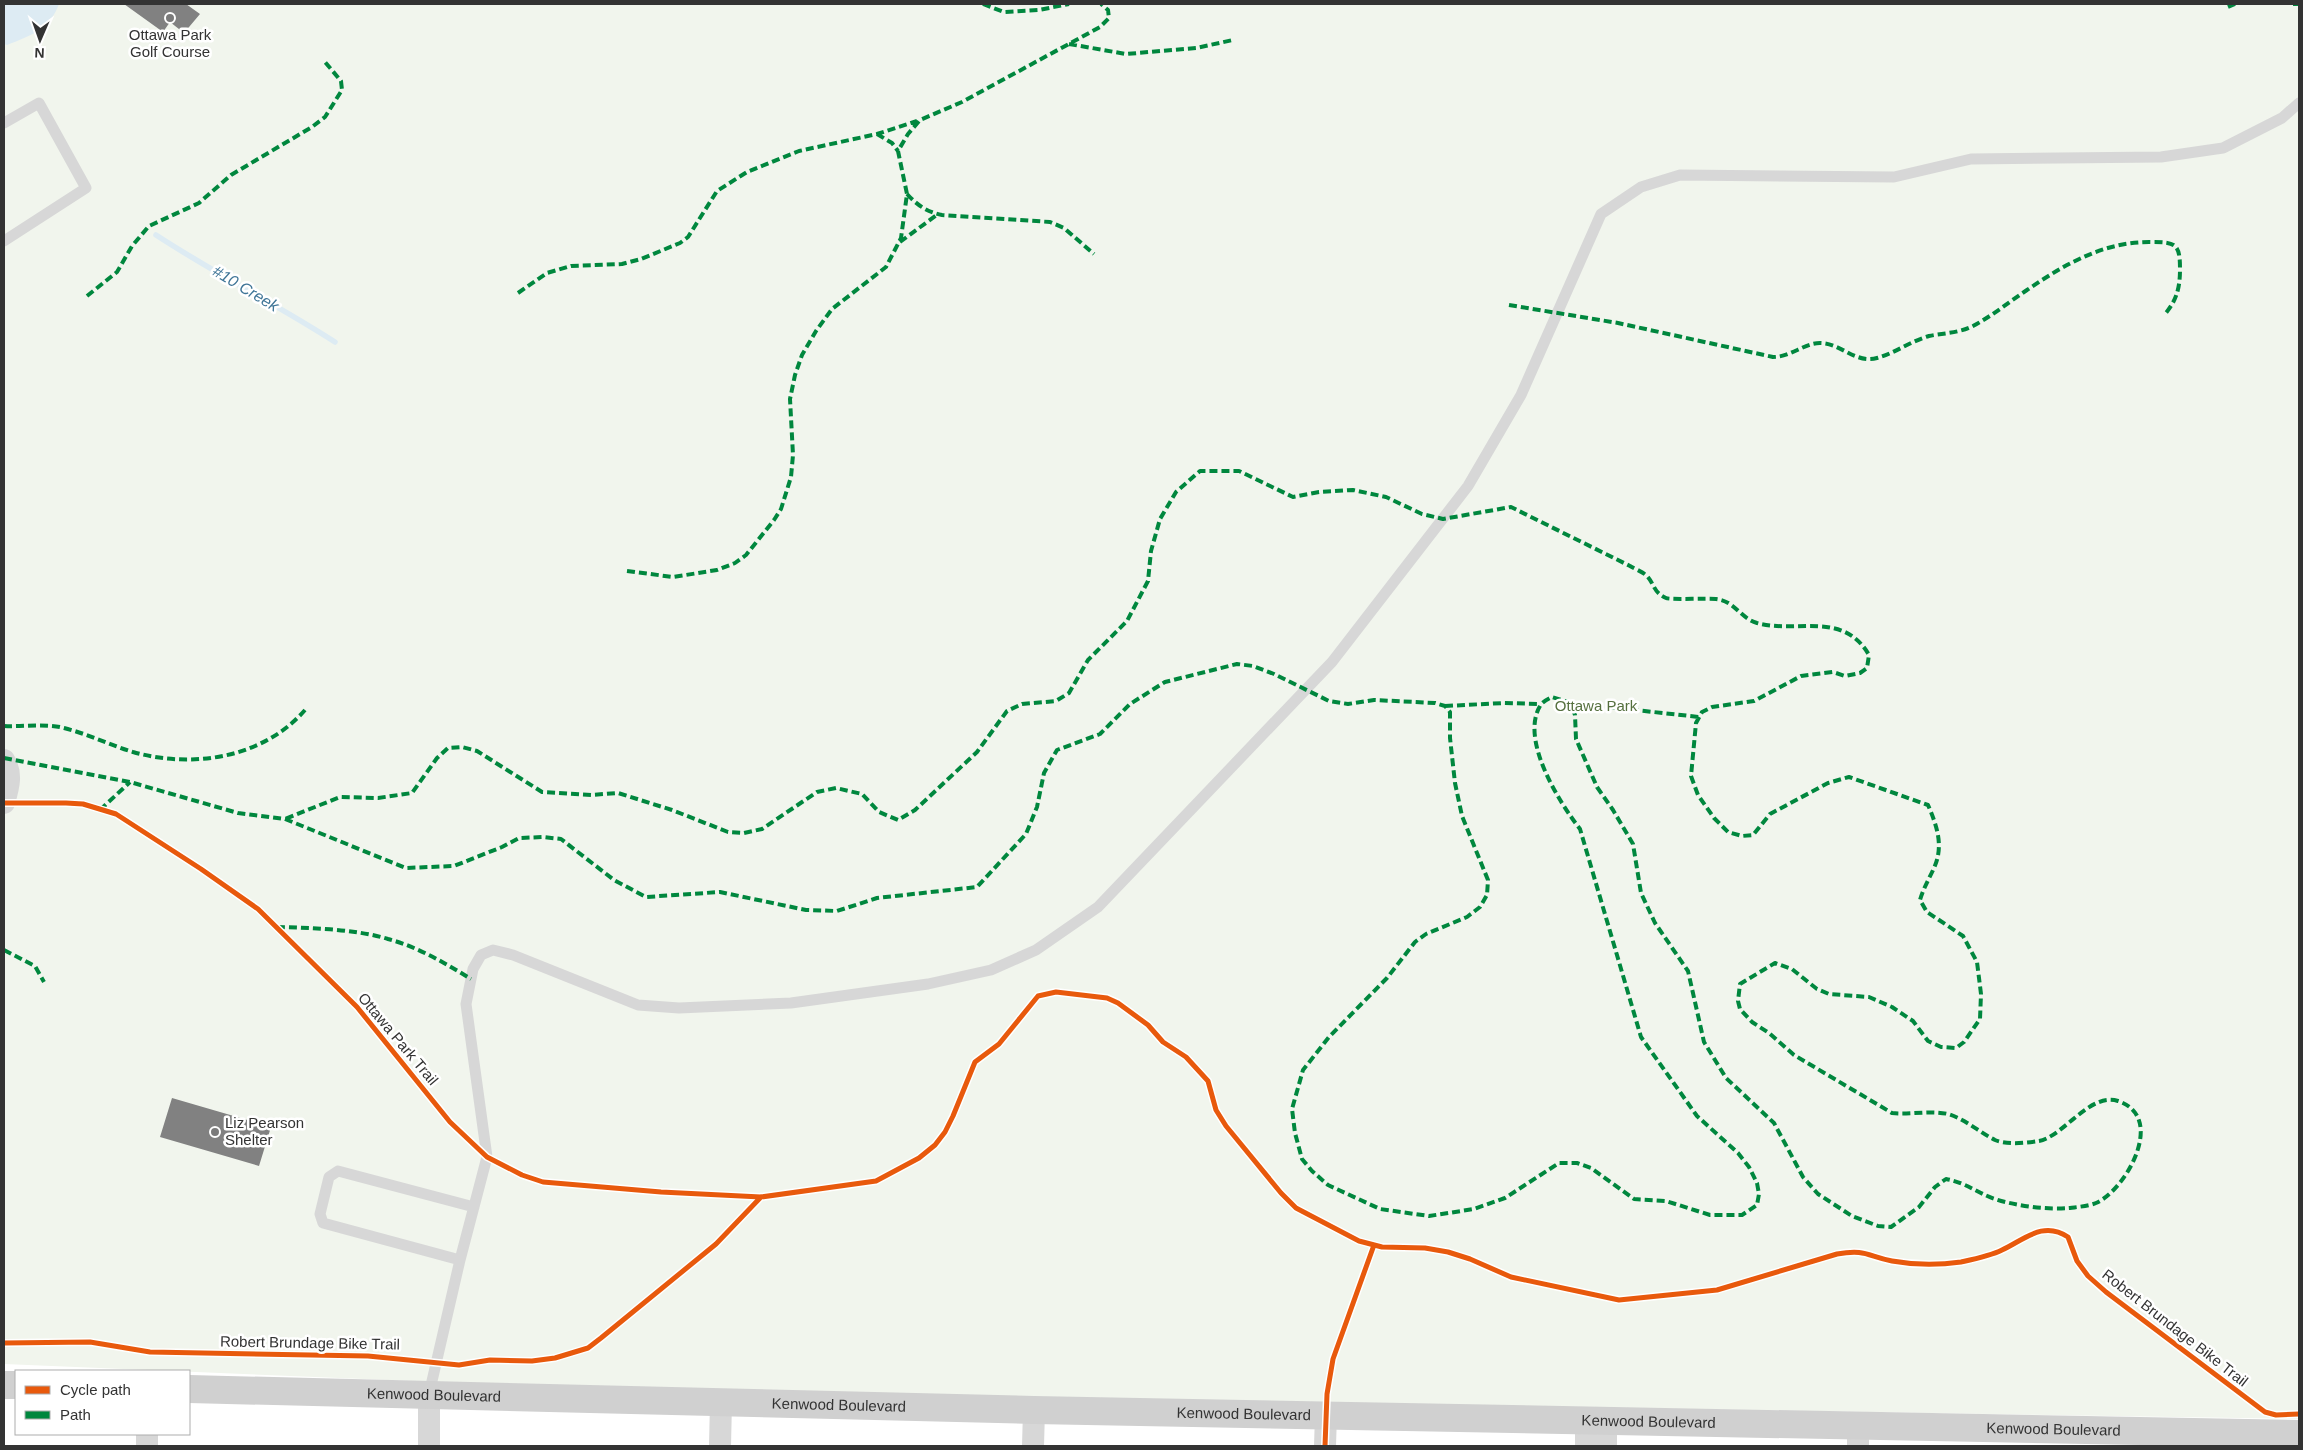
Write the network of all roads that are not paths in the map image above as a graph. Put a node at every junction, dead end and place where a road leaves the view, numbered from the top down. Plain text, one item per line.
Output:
1 (2299, 103) edge
2 (4, 123) edge
3 (4, 241) edge
4 (4, 760) edge
5 (4, 803) edge
6 (474, 1207) junction
7 (460, 1260) junction
8 (190, 1389) edge
9 (429, 1394) junction
10 (721, 1402) junction
11 (1034, 1410) junction
12 (1326, 1415) junction
13 (1596, 1433) edge
14 (2299, 1434) edge
15 (1858, 1436) edge
16 (2115, 1439) edge
17 (429, 1446) edge
18 (720, 1446) edge
19 (1034, 1446) edge
20 (1326, 1446) edge

1 - 6 lane
2 - 3 lane
4 - 5 street
6 - 7 lane
6 - 7 lane
7 - 9 lane
8 - 9 street, Kenwood Boulevard
9 - 10 street, Kenwood Boulevard
9 - 17 street
10 - 11 street, Kenwood Boulevard
10 - 18 street
11 - 12 street, Kenwood Boulevard
11 - 19 street
12 - 13 street, Kenwood Boulevard
12 - 20 street
13 - 15 street, Kenwood Boulevard
14 - 16 street, Kenwood Boulevard
15 - 16 street, Kenwood Boulevard

